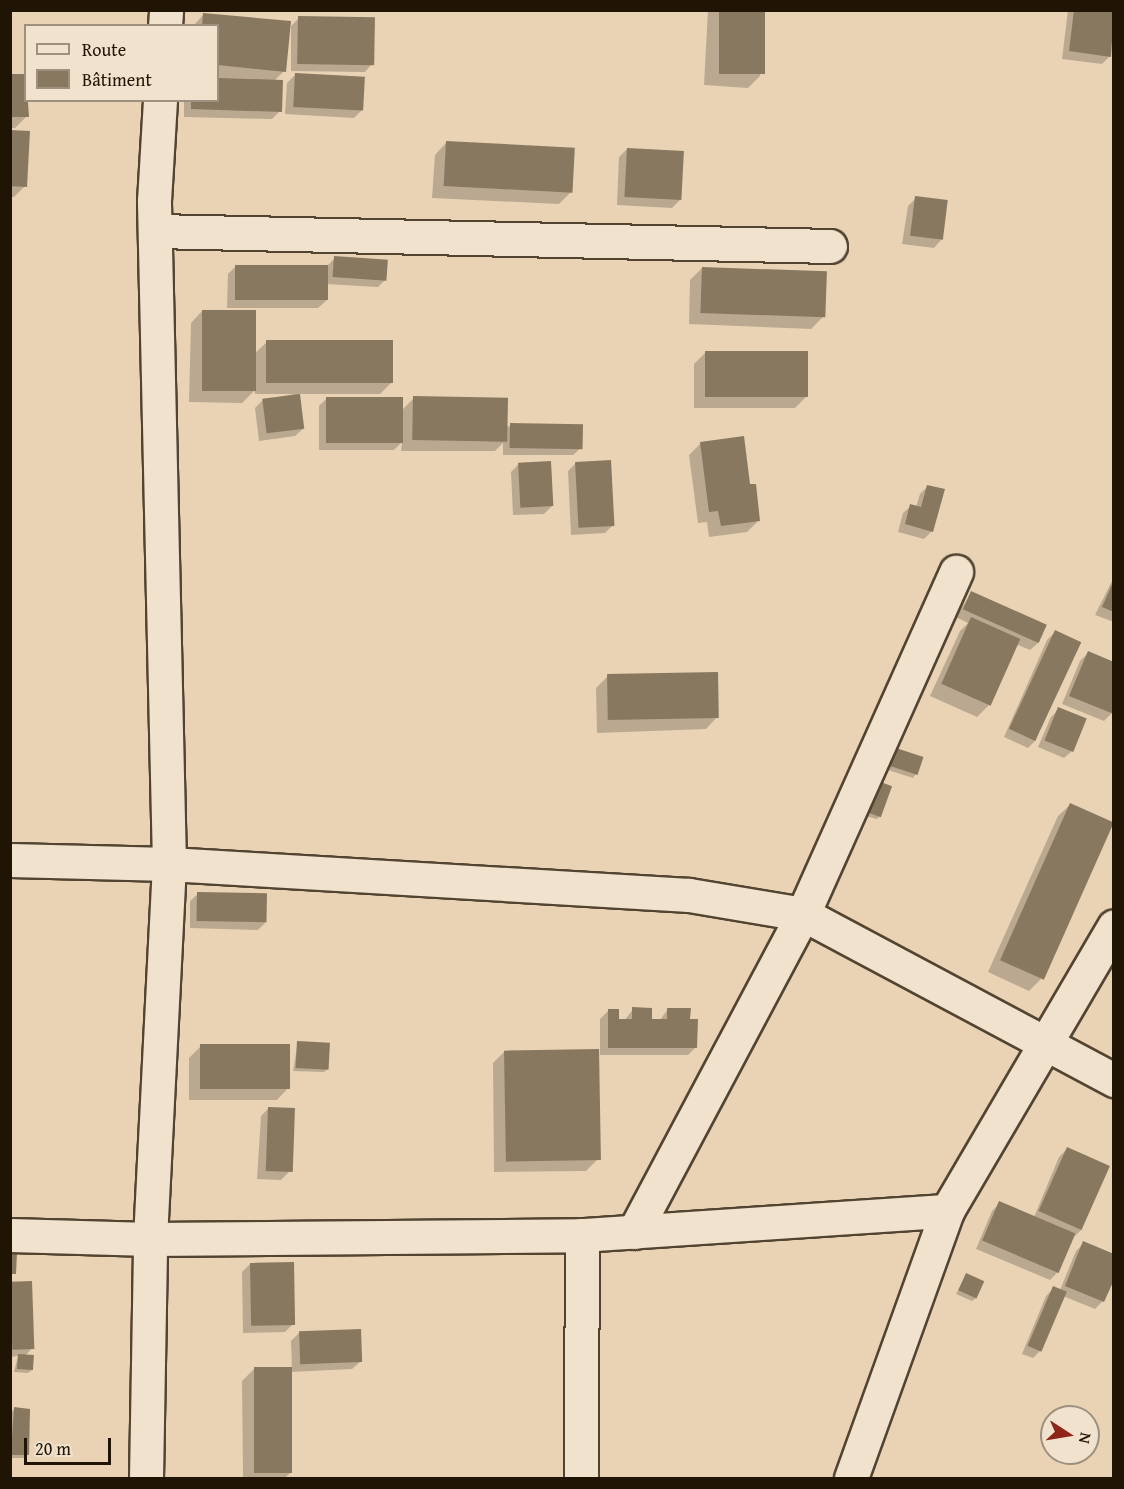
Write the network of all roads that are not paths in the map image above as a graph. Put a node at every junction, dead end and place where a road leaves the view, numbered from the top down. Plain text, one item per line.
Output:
1 (160, 102) edge
2 (155, 231) junction
3 (830, 246) dead end
4 (956, 572) dead end
5 (10, 860) edge
6 (169, 864) junction
7 (803, 914) junction
8 (1113, 926) edge
9 (1042, 1042) junction
10 (1113, 1080) edge
11 (947, 1211) junction
12 (634, 1232) junction
13 (10, 1235) edge
14 (582, 1235) junction
15 (150, 1239) junction
16 (146, 1479) edge
17 (581, 1479) edge
18 (851, 1479) edge

1 - 2 street
2 - 3 street
2 - 6 street
4 - 7 street
5 - 6 street
6 - 7 street
6 - 15 street
7 - 9 street
7 - 12 street
8 - 9 street
9 - 10 street
9 - 11 street
11 - 12 street
11 - 18 street
12 - 14 street
13 - 15 street
14 - 15 street
14 - 17 street
15 - 16 street

